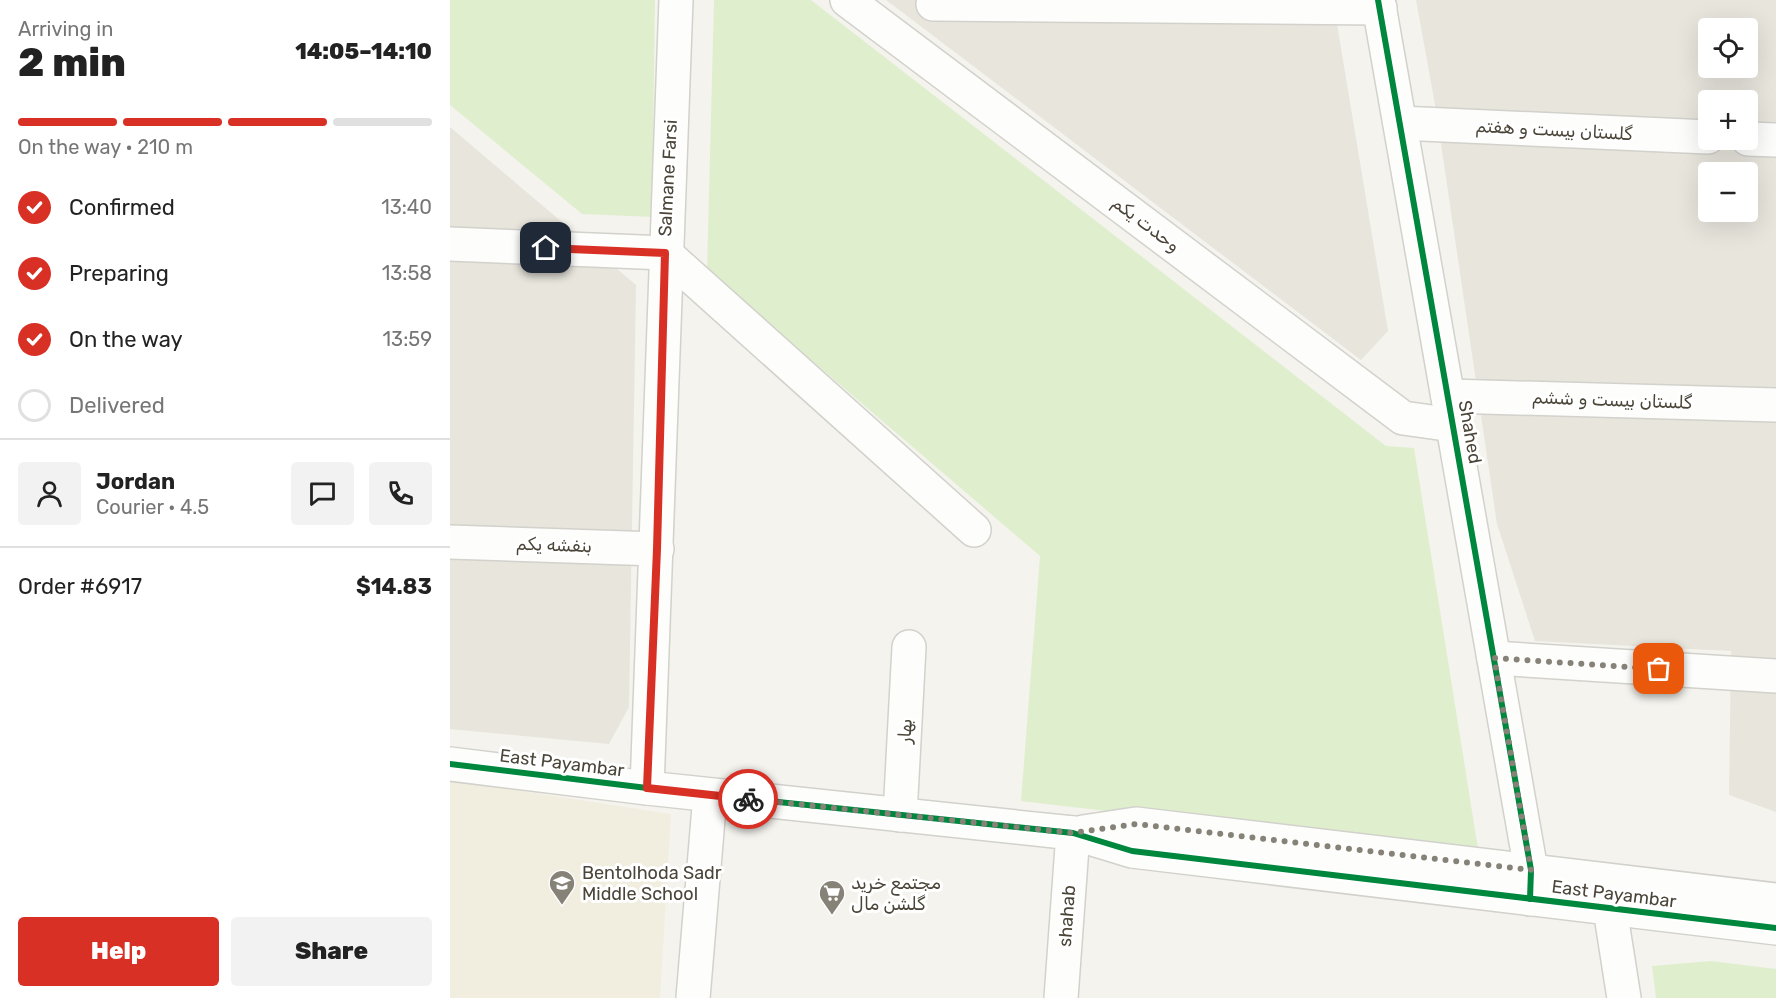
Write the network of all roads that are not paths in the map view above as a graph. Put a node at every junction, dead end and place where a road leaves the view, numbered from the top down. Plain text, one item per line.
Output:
1 (676, 0) edge
2 (848, 0) edge
3 (933, 4) dead end
4 (1379, 4) edge
5 (1400, 123) junction
6 (1698, 137) edge
7 (1758, 139) edge
8 (1776, 140) edge
9 (450, 244) edge
10 (665, 253) junction
11 (1776, 405) edge
12 (1451, 411) junction
13 (974, 530) dead end
14 (450, 542) edge
15 (657, 549) junction
16 (909, 646) dead end
17 (1494, 658) junction
18 (1776, 676) edge
19 (450, 764) edge
20 (647, 788) junction
21 (710, 795) junction
22 (900, 815) junction
23 (1073, 833) junction
24 (1531, 885) junction
25 (1609, 894) junction
26 (1776, 900) edge
27 (1776, 928) edge
28 (693, 998) edge
29 (1061, 998) edge
30 (1624, 998) edge

1 - 10 street, Salmane Farsi
2 - 12 street, وحدت یکم
3 - 4 street
4 - 5 street, Shahed
5 - 6 street, گلستان بیست و هفتم
5 - 12 street, Shahed
7 - 8 street
9 - 10 street
10 - 13 street
10 - 15 street, Salmane Farsi
11 - 12 street, گلستان بیست و ششم
12 - 17 street, Shahed
14 - 15 street, بنفشه یکم
15 - 20 street, Salmane Farsi
16 - 22 street, بهار
17 - 18 street
17 - 24 street, Shahed
19 - 20 street, East Payambar
20 - 21 street, East Payambar
21 - 22 street, East Payambar
21 - 28 street
22 - 23 street, East Payambar
23 - 24 street, East Payambar
23 - 29 street, shahab
24 - 25 street, East Payambar
25 - 26 street, East Payambar
25 - 27 street, East Payambar
25 - 30 street

